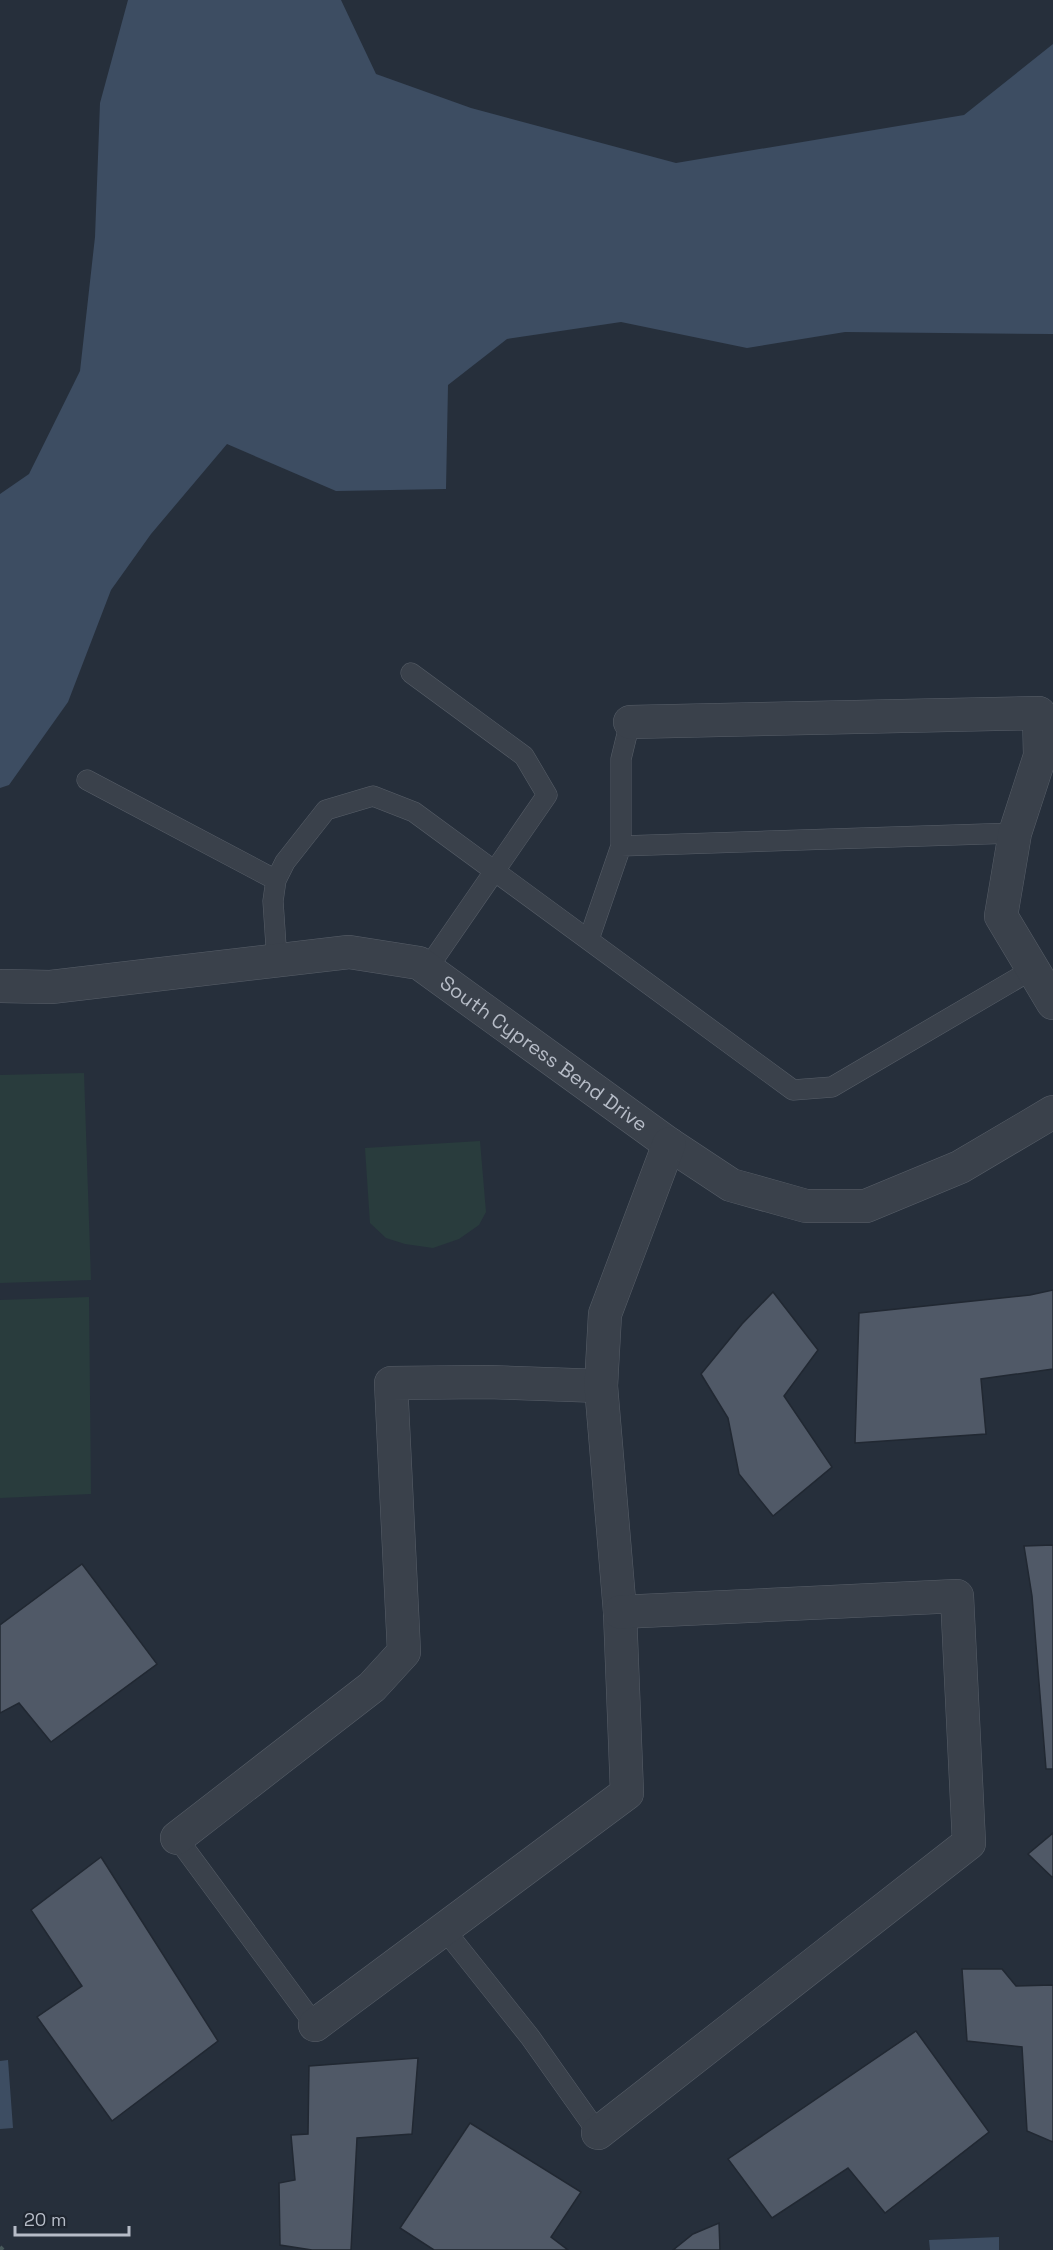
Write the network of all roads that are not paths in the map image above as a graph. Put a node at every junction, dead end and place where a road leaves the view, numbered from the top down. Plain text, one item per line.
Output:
1 (411, 673) dead end
2 (630, 722) joint
3 (87, 780) dead end
4 (1015, 833) junction
5 (621, 846) junction
6 (495, 870) junction
7 (276, 880) junction
8 (589, 939) junction
9 (277, 961) junction
10 (427, 969) junction
11 (1033, 969) junction
12 (0, 986) edge
13 (1053, 1003) edge
14 (1053, 1112) edge
15 (669, 1144) junction
16 (601, 1386) junction
17 (620, 1612) junction
18 (177, 1838) joint
19 (444, 1929) junction
20 (315, 2025) joint
21 (598, 2133) joint

1 - 6 lane
2 - 4 street
2 - 5 lane
3 - 7 lane
4 - 5 lane
4 - 11 street
5 - 8 lane
6 - 7 lane
6 - 8 lane
6 - 10 lane
7 - 9 lane
8 - 11 lane
9 - 10 street, South Cypress Bend Drive
9 - 12 street, South Cypress Bend Drive
10 - 15 street, South Cypress Bend Drive
11 - 13 street
14 - 15 street, South Cypress Bend Drive
15 - 16 street
16 - 17 street
16 - 18 street
17 - 19 street
17 - 21 street
18 - 20 lane
19 - 20 street
19 - 21 lane

